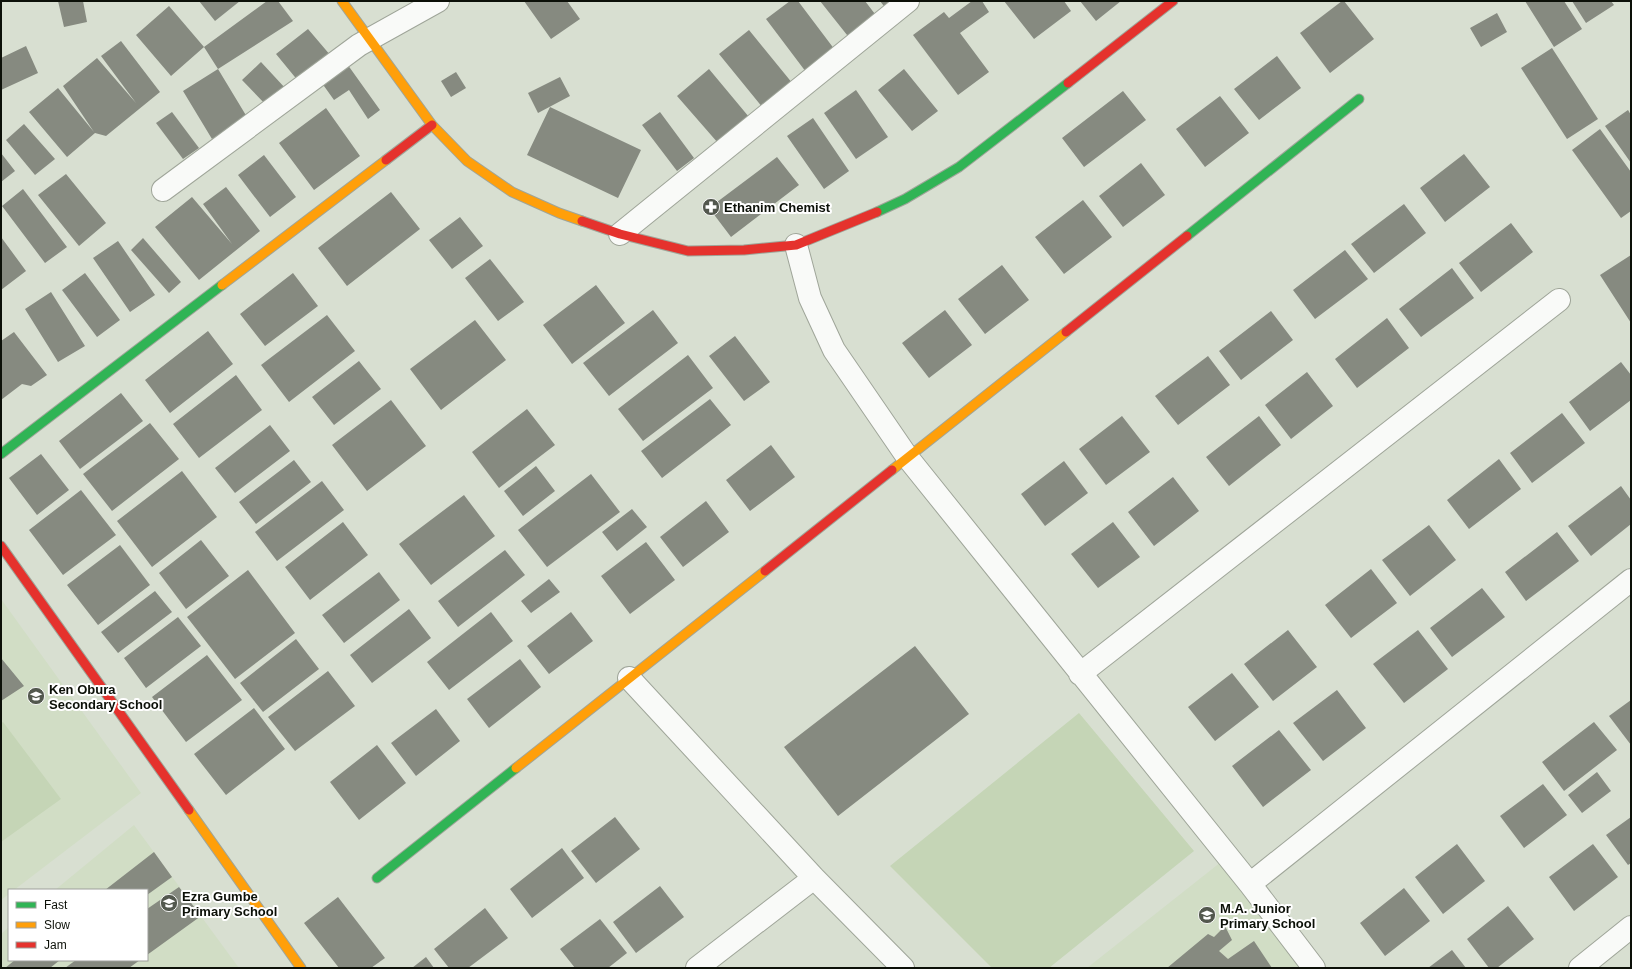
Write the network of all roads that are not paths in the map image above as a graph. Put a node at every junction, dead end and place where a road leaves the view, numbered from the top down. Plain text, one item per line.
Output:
1 (342, 1) edge
2 (438, 1) edge
3 (908, 1) edge
4 (1173, 1) edge
5 (370, 40) junction
6 (1359, 99) dead end
7 (432, 126) junction
8 (163, 190) dead end
9 (620, 234) junction
10 (796, 245) junction
11 (1558, 300) dead end
12 (1, 454) edge
13 (908, 458) junction
14 (1, 546) edge
15 (1631, 580) edge
16 (1080, 674) junction
17 (629, 678) junction
18 (377, 878) dead end
19 (814, 878) junction
20 (1250, 884) junction
21 (1631, 927) edge
22 (301, 968) edge
23 (697, 968) edge
24 (903, 968) edge
25 (1314, 968) edge
26 (1580, 968) edge

1 - 5 street
2 - 5 street
3 - 9 street
4 - 10 street
5 - 7 street
5 - 8 street
6 - 13 street
7 - 9 street
7 - 12 street
9 - 10 street
10 - 13 street
11 - 16 street
13 - 16 street
13 - 17 street
14 - 22 street
15 - 20 street
16 - 20 street
17 - 18 street
17 - 19 street
19 - 23 street
19 - 24 street
20 - 25 street
21 - 26 street

